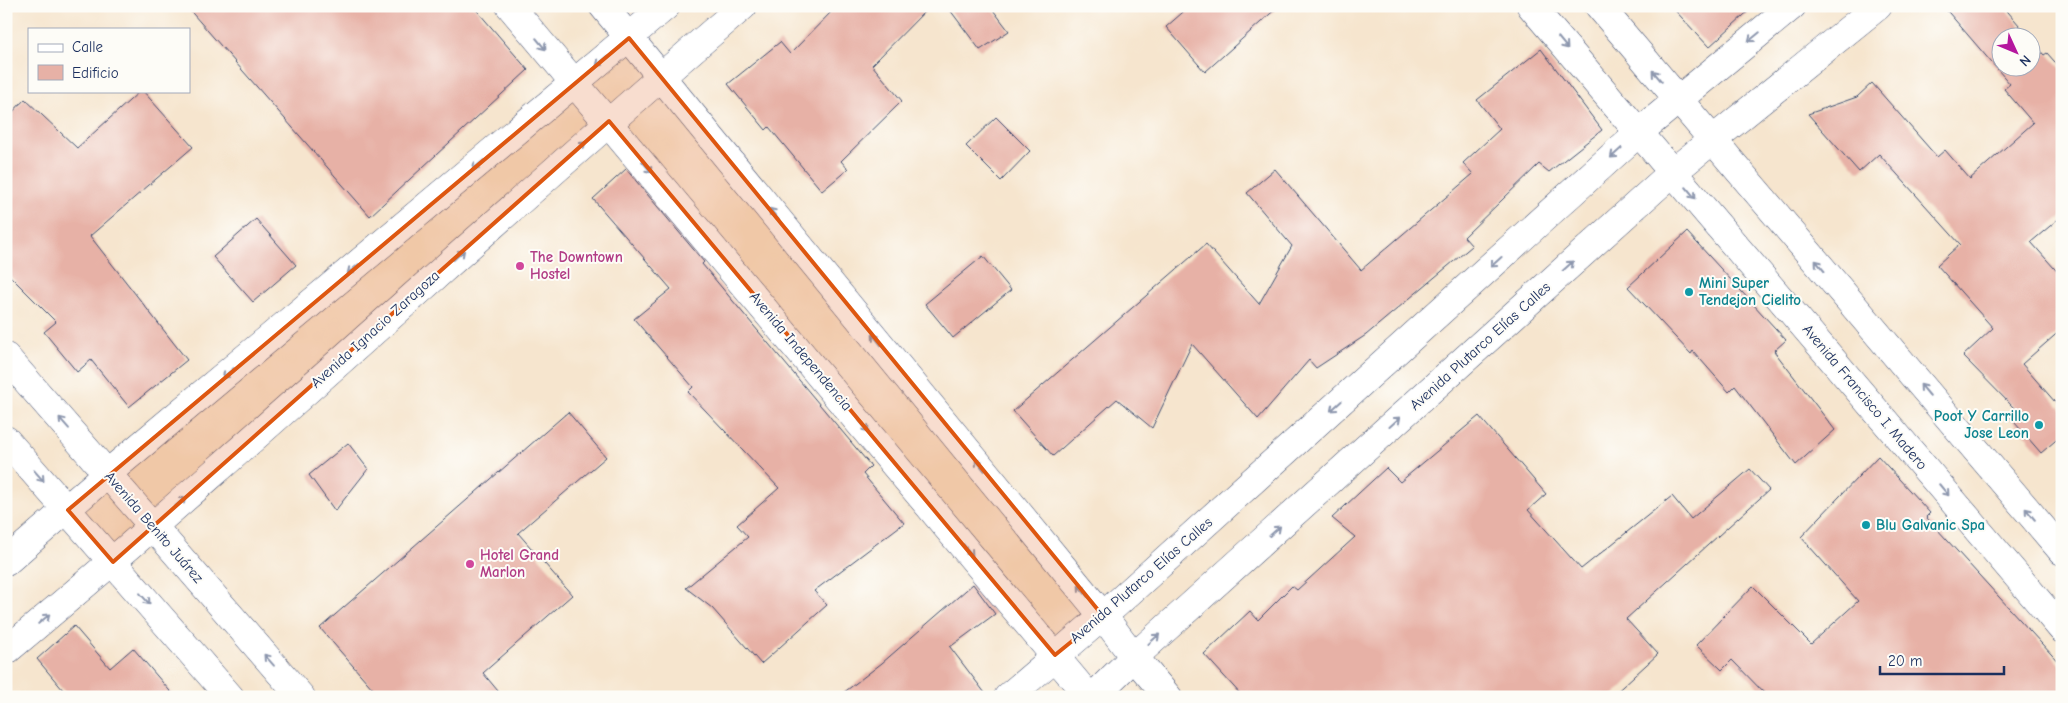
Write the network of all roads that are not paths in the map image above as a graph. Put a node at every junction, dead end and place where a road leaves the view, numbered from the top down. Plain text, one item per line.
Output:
1 (510, 6) edge
2 (604, 6) edge
3 (666, 6) edge
4 (743, 6) edge
5 (1531, 6) edge
6 (1599, 6) edge
7 (1792, 6) edge
8 (1878, 6) edge
9 (629, 38) junction
10 (661, 76) junction
11 (574, 84) junction
12 (1677, 100) junction
13 (609, 122) junction
14 (1638, 133) junction
15 (1713, 140) junction
16 (1673, 172) junction
17 (6, 357) edge
18 (6, 440) edge
19 (108, 473) junction
20 (68, 510) junction
21 (154, 526) junction
22 (2062, 551) edge
23 (6, 562) edge
24 (113, 562) junction
25 (1103, 616) junction
26 (2062, 629) edge
27 (6, 651) edge
28 (1055, 655) junction
29 (1134, 657) junction
30 (230, 697) edge
31 (301, 697) edge
32 (1008, 697) edge
33 (1091, 697) edge
34 (1168, 697) edge

1 -> 11 street, Avenida Independencia
2 - 9 street
3 - 9 street
4 - 10 street, Avenida Ignacio Zaragoza
5 -> 14 street, Avenida Francisco I. Madero
12 -> 6 street
7 -> 12 street, Avenida Plutarco Elías Calles
8 - 15 street, Avenida Plutarco Elías Calles
9 - 10 street
9 -> 11 street
10 - 13 street, Avenida Ignacio Zaragoza
25 -> 10 street
11 - 13 street, Avenida Independencia
11 -> 19 street
12 - 14 street, Avenida Plutarco Elías Calles
12 - 15 street
21 -> 13 street, Avenida Ignacio Zaragoza
13 -> 28 street, Avenida Independencia
14 - 16 street, Avenida Francisco I. Madero
14 -> 25 street, Avenida Plutarco Elías Calles
15 - 16 street, Avenida Plutarco Elías Calles
22 -> 15 street
16 -> 26 street, Avenida Francisco I. Madero
29 -> 16 street, Avenida Plutarco Elías Calles
19 -> 17 street, Avenida Benito Juárez
18 -> 20 street
19 - 20 street
19 - 21 street, Avenida Benito Juárez
20 - 23 street
20 - 24 street
21 - 24 street, Avenida Ignacio Zaragoza
31 -> 21 street, Avenida Benito Juárez
27 -> 24 street, Avenida Ignacio Zaragoza
24 -> 30 street
25 - 28 street, Avenida Plutarco Elías Calles
25 - 29 street
28 - 32 street, Avenida Plutarco Elías Calles
28 - 33 street, Avenida Independencia
29 - 33 street, Avenida Plutarco Elías Calles
29 - 34 street

